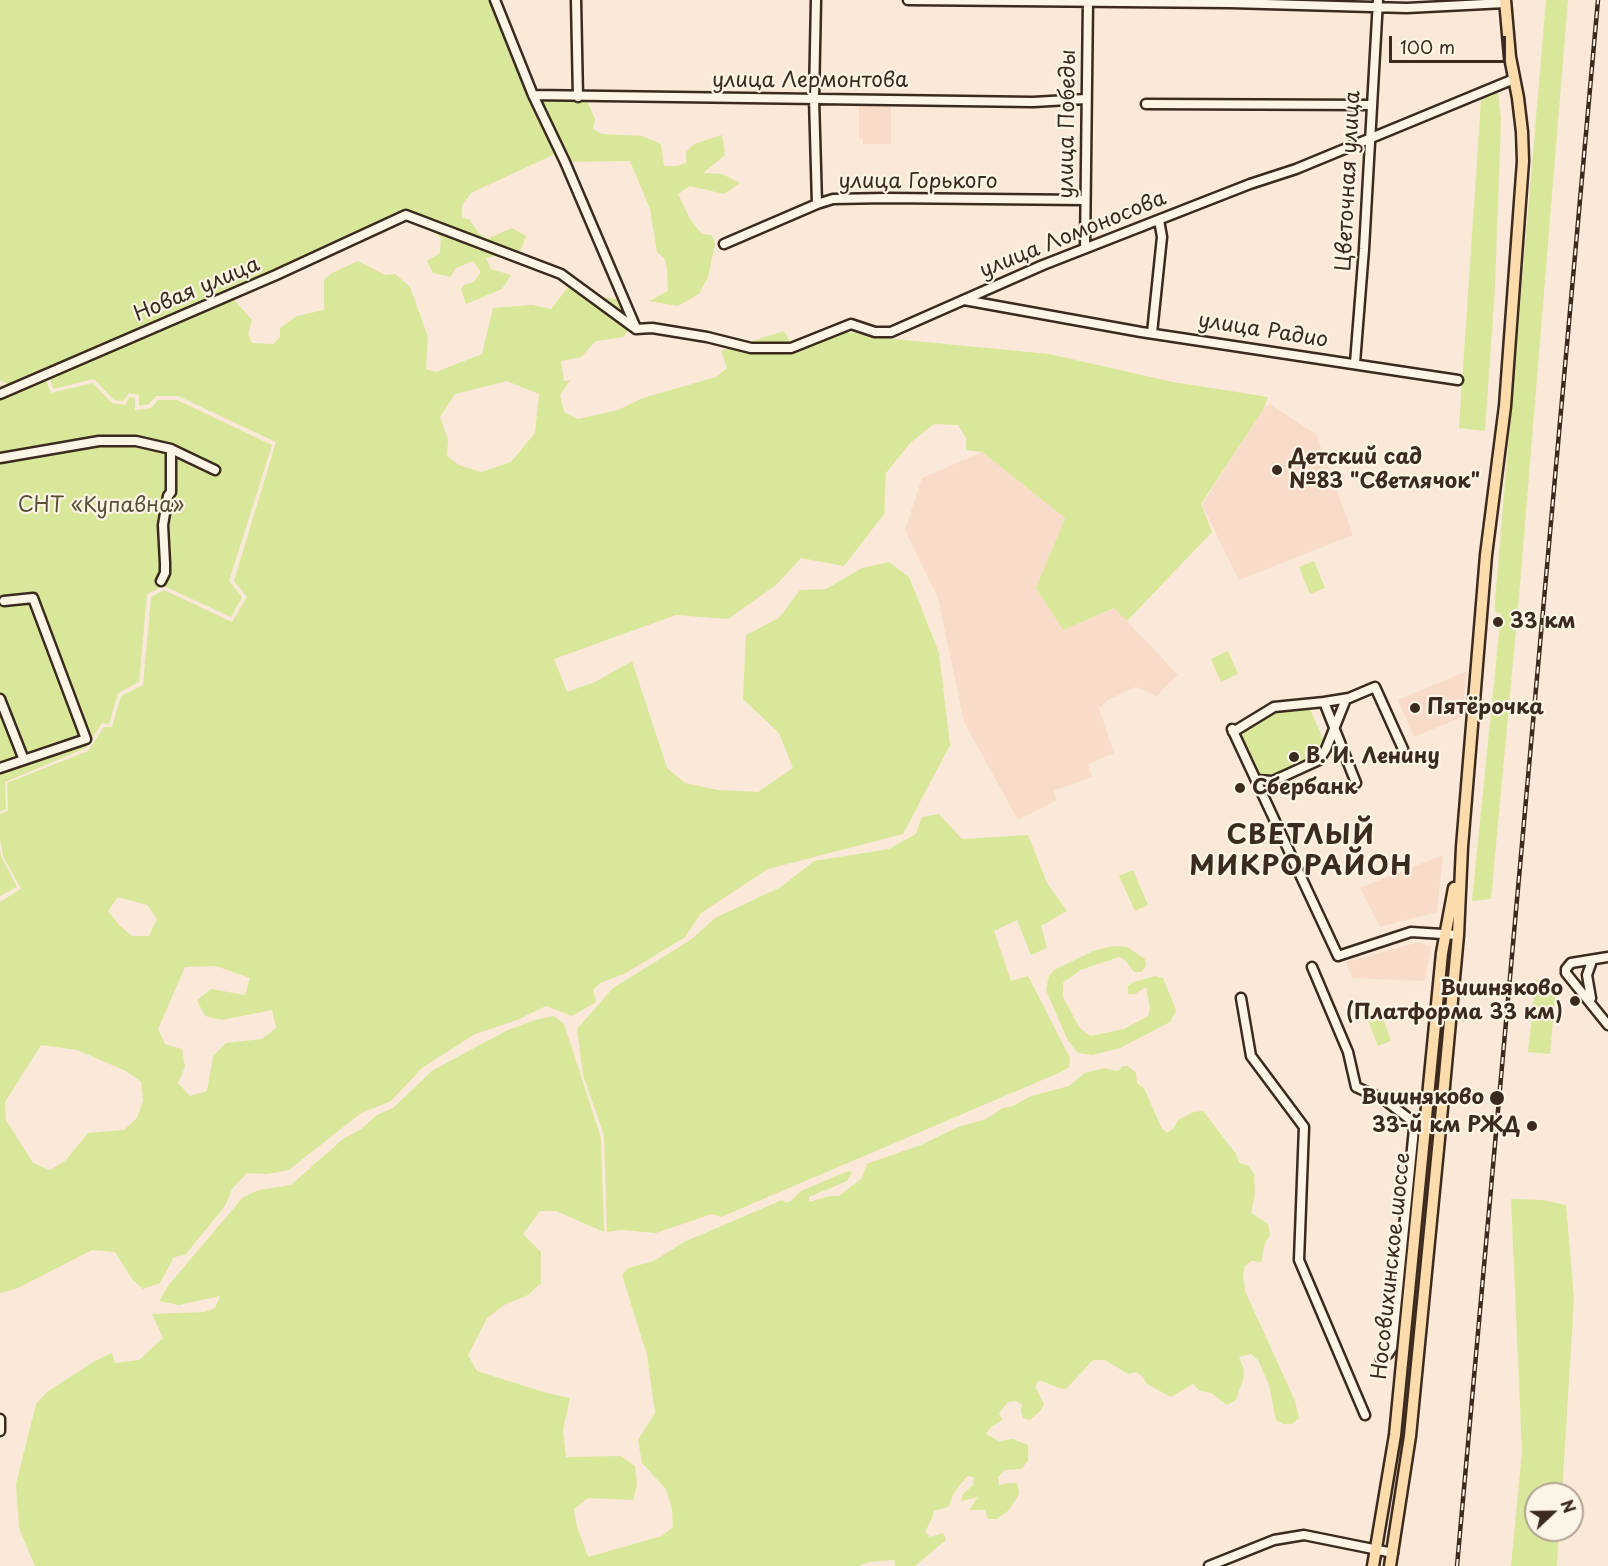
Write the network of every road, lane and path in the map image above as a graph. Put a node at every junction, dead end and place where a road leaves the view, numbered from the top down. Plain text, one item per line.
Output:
1 (495, 0) edge
2 (576, 0) edge
3 (816, 0) edge
4 (908, 0) edge
5 (1088, 1) edge
6 (1505, 1) edge
7 (1377, 4) edge
8 (1514, 78) junction
9 (533, 95) junction
10 (578, 97) junction
11 (814, 98) junction
12 (1086, 99) junction
13 (1146, 104) dead end
14 (1372, 105) junction
15 (1371, 138) junction
16 (1085, 201) junction
17 (817, 204) junction
18 (1158, 220) junction
19 (724, 244) dead end
20 (1085, 248) junction
21 (962, 300) junction
22 (636, 329) junction
23 (1152, 333) junction
24 (1355, 363) junction
25 (1458, 380) dead end
26 (0, 394) edge
27 (171, 449) junction
28 (0, 458) edge
29 (215, 470) dead end
30 (160, 581) dead end
31 (1, 602) edge
32 (0, 699) edge
33 (1346, 699) junction
34 (1324, 702) junction
35 (1334, 728) junction
36 (1403, 749) dead end
37 (24, 760) junction
38 (0, 768) edge
39 (1256, 780) junction
40 (1356, 783) dead end
41 (1462, 848) junction
42 (1446, 933) junction
43 (1458, 934) junction
44 (1608, 957) edge
45 (1592, 961) junction
46 (1312, 967) dead end
47 (1241, 998) dead end
48 (1596, 1008) junction
49 (1608, 1025) edge
50 (1381, 1359) dead end
51 (1365, 1415) dead end
52 (0, 1419) edge
53 (0, 1431) edge
54 (1377, 1549) junction
55 (1393, 1553) junction
56 (1209, 1566) edge
57 (1373, 1566) edge
58 (1390, 1566) edge

1 - 9 street
2 - 10 street
3 - 11 street
4 - 5 street
5 - 7 street
5 - 12 street, улица Победы
6 - 7 street
6 - 8 main road, Носовихинское шоссе
7 - 14 street, Цветочная улица
8 - 15 street, улица Ломоносова
8 - 41 main road, Носовихинское шоссе
9 - 10 street, улица Лермонтова
9 - 22 street
10 - 11 street, улица Лермонтова
11 - 12 street, улица Лермонтова
11 - 17 street
12 - 16 street, улица Победы
13 - 14 street
14 - 15 street, Цветочная улица
15 - 18 street, улица Ломоносова
15 - 24 street, Цветочная улица
16 - 17 street, улица Горького
16 - 20 street, улица Победы
17 - 19 street, улица Горького
18 - 20 street, улица Ломоносова
18 - 23 street
20 - 21 street, улица Ломоносова
21 - 22 street, улица Ломоносова
21 - 23 street, улица Радио
22 - 26 street, Новая улица
23 - 24 street, улица Радио
24 - 25 street, улица Радио
27 - 28 street
27 - 29 street
27 - 30 street
31 - 37 street
32 - 37 street
33 - 34 street
33 - 35 street
33 - 36 street
34 - 35 street
34 - 39 street
35 - 39 street
35 - 40 street
37 - 38 street
39 - 42 street
41 - 42 main road, Носовихинское шоссе
41 - 43 main road, Носовихинское шоссе
42 - 43 street
42 - 54 main road, Носовихинское шоссе
43 - 55 main road, Носовихинское шоссе
44 - 45 street
45 - 48 street
45 - 48 street
46 - 50 street
47 - 51 street
48 - 49 street
52 - 53 street
54 - 55 street
54 - 56 street
54 - 57 main road, Носовихинское шоссе
55 - 58 main road, Носовихинское шоссе

